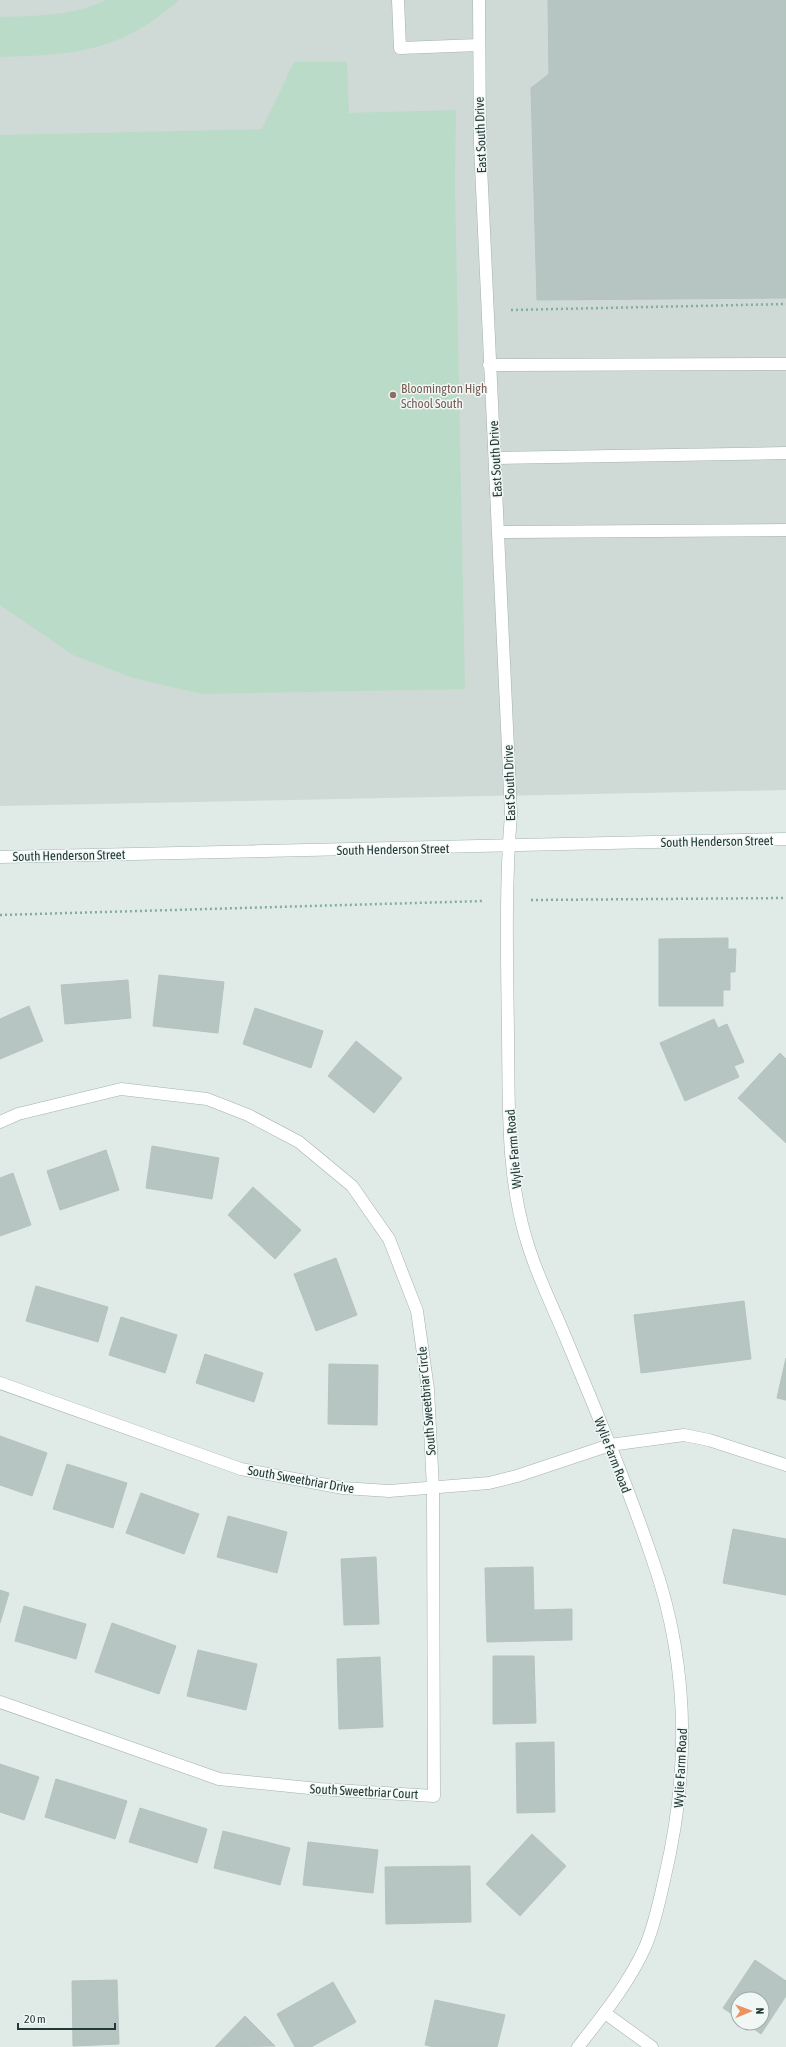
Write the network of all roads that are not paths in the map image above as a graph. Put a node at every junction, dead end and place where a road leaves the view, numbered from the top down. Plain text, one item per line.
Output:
1 (398, 0) edge
2 (479, 0) edge
3 (479, 45) junction
4 (786, 364) edge
5 (489, 365) junction
6 (786, 453) edge
7 (495, 458) junction
8 (786, 530) edge
9 (499, 532) junction
10 (786, 839) edge
11 (508, 846) junction
12 (0, 857) edge
13 (0, 1122) edge
14 (0, 1383) edge
15 (610, 1445) junction
16 (786, 1465) edge
17 (433, 1489) junction
18 (0, 1702) edge
19 (605, 2013) junction
20 (578, 2047) edge
21 (652, 2047) edge

1 - 3 street
2 - 3 street, East South Drive
3 - 5 street, East South Drive
4 - 5 street
5 - 7 street, East South Drive
6 - 7 street
7 - 9 street, East South Drive
8 - 9 street
9 - 11 street, East South Drive
10 - 11 street, South Henderson Street
11 - 12 street, South Henderson Street
11 - 15 street, Wylie Farm Road
13 - 17 street, South Sweetbriar Circle
14 - 17 street, South Sweetbriar Drive
15 - 16 street, South Sweetbriar Drive
15 - 17 street, South Sweetbriar Drive
15 - 19 street, Wylie Farm Road
17 - 18 street, South Sweetbriar Court
19 - 20 street, Wylie Farm Road
19 - 21 street

